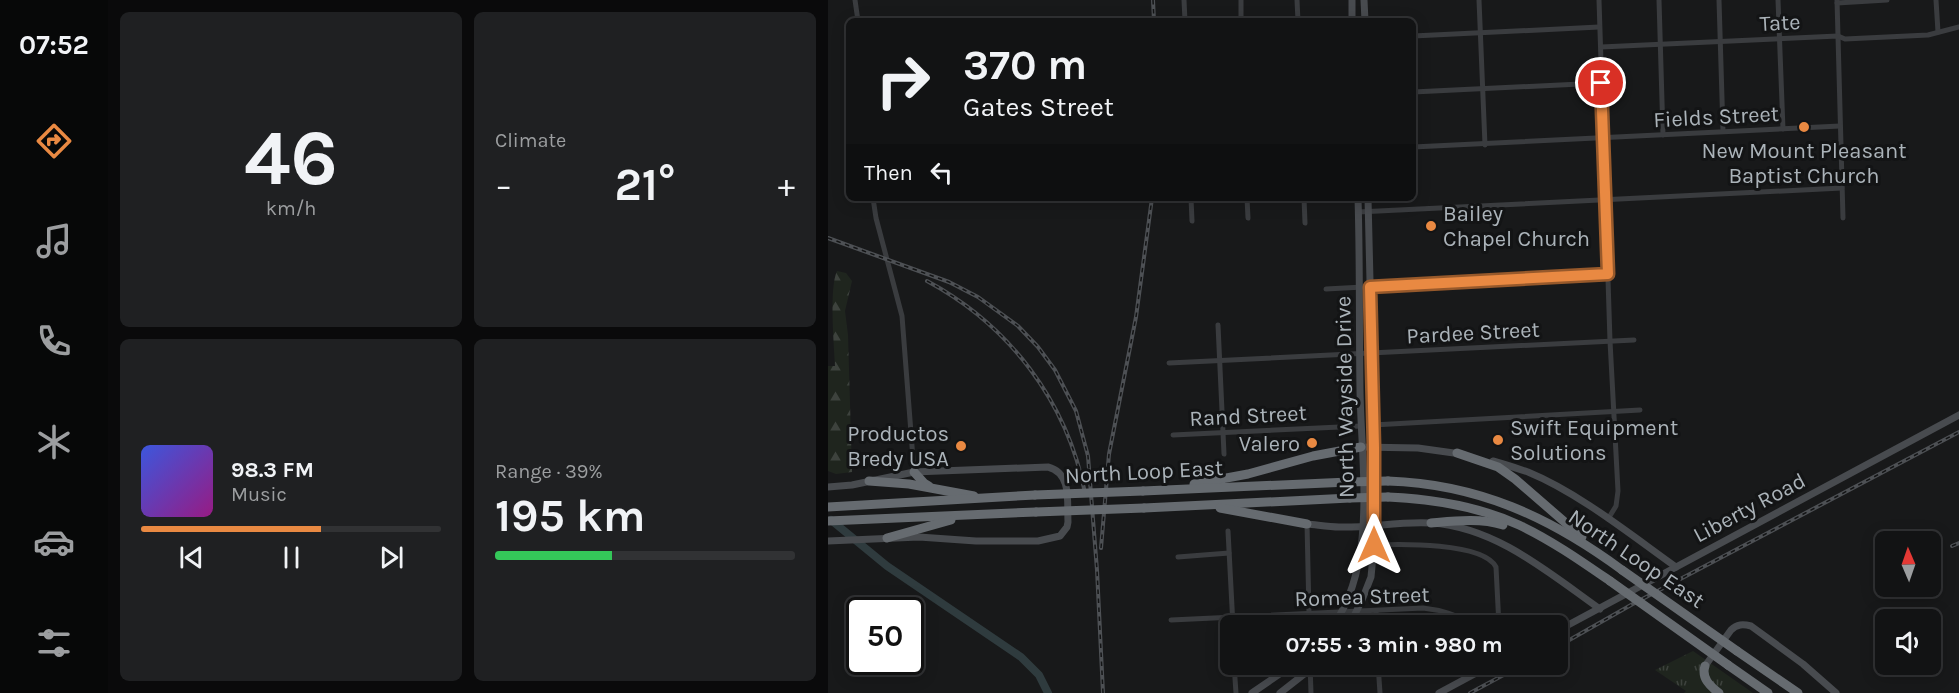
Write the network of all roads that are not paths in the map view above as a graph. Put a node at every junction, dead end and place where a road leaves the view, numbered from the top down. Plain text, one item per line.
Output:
1 (855, 0) edge
2 (1184, 0) edge
3 (1241, 0) edge
4 (1297, 0) edge
5 (1352, 0) edge
6 (1364, 0) edge
7 (1479, 0) edge
8 (1599, 0) edge
9 (1659, 0) edge
10 (1719, 0) edge
11 (1778, 0) edge
12 (1887, 0) edge
13 (1936, 0) edge
14 (1837, 1) edge
15 (858, 18) edge
16 (1185, 18) edge
17 (1241, 18) edge
18 (1298, 18) edge
19 (1353, 18) edge
20 (1365, 18) edge
21 (1599, 27) junction
22 (1959, 27) edge
23 (1938, 32) junction
24 (1481, 33) junction
25 (1416, 36) edge
26 (1838, 36) junction
27 (1779, 39) junction
28 (1720, 42) junction
29 (1660, 45) junction
30 (1601, 47) junction
31 (1601, 83) junction
32 (1483, 88) junction
33 (1416, 92) edge
34 (1840, 126) junction
35 (1783, 129) junction
36 (1723, 131) junction
37 (1663, 135) junction
38 (1604, 138) junction
39 (1485, 145) junction
40 (1416, 147) edge
41 (1842, 188) junction
42 (1605, 200) junction
43 (873, 201) edge
44 (1191, 201) edge
45 (1247, 201) edge
46 (1304, 201) edge
47 (1358, 201) edge
48 (1368, 201) edge
49 (1368, 211) junction
50 (1358, 212) junction
51 (1248, 218) dead end
52 (1843, 218) dead end
53 (1191, 220) dead end
54 (1305, 224) dead end
55 (1608, 274) junction
56 (1360, 287) junction
57 (1370, 287) junction
58 (1326, 289) dead end
59 (1218, 325) dead end
60 (1634, 340) dead end
61 (1610, 341) junction
62 (1372, 353) junction
63 (1360, 354) junction
64 (1220, 361) junction
65 (1169, 363) dead end
66 (1640, 410) dead end
67 (1613, 411) junction
68 (1959, 415) edge
69 (1373, 425) junction
70 (1361, 426) junction
71 (1223, 432) junction
72 (1173, 435) dead end
73 (1361, 447) junction
74 (1374, 447) junction
75 (1457, 453) junction
76 (1224, 454) dead end
77 (914, 472) junction
78 (869, 481) junction
79 (828, 487) edge
80 (933, 488) junction
81 (1183, 489) junction
82 (988, 499) junction
83 (1206, 506) junction
84 (828, 507) edge
85 (970, 515) junction
86 (1608, 519) junction
87 (828, 521) edge
88 (1431, 523) junction
89 (1307, 524) junction
90 (1374, 525) junction
91 (1364, 526) junction
92 (1228, 531) dead end
93 (886, 538) junction
94 (1544, 538) junction
95 (828, 541) edge
96 (1374, 545) junction
97 (1597, 551) junction
98 (1229, 553) junction
99 (1178, 557) dead end
100 (1676, 567) junction
101 (1600, 609) junction
102 (1376, 610) junction
103 (1357, 611) junction
104 (1342, 612) junction
105 (1309, 614) junction
106 (1233, 615) edge
107 (1284, 615) edge
108 (1340, 615) edge
109 (1355, 615) edge
110 (1376, 615) edge
111 (1457, 615) edge
112 (1498, 615) edge
113 (1220, 618) edge
114 (1171, 620) dead end
115 (1568, 625) edge
116 (1705, 666) joint
117 (1235, 675) edge
118 (1278, 675) edge
119 (1301, 675) edge
120 (1310, 675) edge
121 (1379, 675) edge
122 (1473, 675) edge
123 (1236, 693) edge
124 (1252, 693) edge
125 (1281, 693) edge
126 (1311, 693) edge
127 (1380, 693) edge
128 (1439, 693) edge
129 (1719, 693) edge
130 (1768, 693) edge
131 (1798, 693) edge
132 (1836, 693) edge

1 - 15 street
2 - 16 street
3 - 17 street
4 - 18 street
5 - 19 main road
6 - 20 main road
7 - 24 street
8 - 21 street
9 - 29 street
10 - 28 street
11 - 27 street
12 - 14 street
13 - 23 street
14 - 26 street
21 - 24 street
21 - 30 street
22 - 23 street, Tate
23 - 26 street, Tate
24 - 25 street
24 - 32 street
26 - 27 street, Tate
26 - 34 street
27 - 28 street, Tate
27 - 35 street
28 - 29 street, Tate
28 - 36 street
29 - 30 street, Tate
29 - 37 street
30 - 31 street
31 - 32 street
31 - 38 street
32 - 33 street
32 - 39 street
34 - 35 street, Fields Street
34 - 41 street
35 - 36 street, Fields Street
36 - 37 street, Fields Street
37 - 38 street, Fields Street
38 - 39 street, Fields Street
38 - 42 street
39 - 40 street, Fields Street
41 - 42 street
41 - 52 street
42 - 49 street
42 - 55 street
43 - 77 street
44 - 53 street
45 - 51 street
46 - 54 street
47 - 50 main road, North Wayside Drive
48 - 49 main road, North Wayside Drive
49 - 50 street
49 - 57 main road, North Wayside Drive
50 - 56 main road, North Wayside Drive
55 - 57 street
55 - 61 street
56 - 57 street
56 - 58 street
56 - 63 main road, North Wayside Drive
57 - 62 main road, North Wayside Drive
59 - 64 street
60 - 61 street, Pardee Street
61 - 62 street, Pardee Street
61 - 67 street
62 - 63 street, Pardee Street
62 - 69 main road, North Wayside Drive
63 - 64 street, Pardee Street
63 - 70 main road, North Wayside Drive
64 - 65 street, Pardee Street
64 - 71 street
66 - 67 street
67 - 69 street
67 - 86 street
68 - 100 main road, Liberty Road
69 - 74 main road, North Wayside Drive
70 - 71 street, Rand Street
70 - 73 main road, North Wayside Drive
71 - 72 street, Rand Street
71 - 76 street
73 - 74 main road
73 - 81 highway
73 - 91 main road, North Wayside Drive
74 - 75 main road
74 - 90 main road, North Wayside Drive
75 - 86 main road
75 - 97 highway
77 - 78 main road
77 - 80 highway
77 - 93 main road
78 - 79 main road
78 - 80 highway
80 - 82 highway
81 - 82 highway, North Loop East, bridge
81 - 97 highway, North Loop East, bridge
82 - 84 highway, North Loop East
83 - 85 highway, North Loop East, bridge
83 - 89 highway
83 - 94 highway, North Loop East, bridge
85 - 87 highway, North Loop East
85 - 93 highway
86 - 100 main road
88 - 90 main road
88 - 94 highway
88 - 101 main road
89 - 91 main road
89 - 105 street
90 - 91 main road
90 - 96 main road, North Wayside Drive
91 - 104 main road, North Wayside Drive
92 - 98 street
93 - 95 main road
94 - 130 highway, North Loop East, bridge
96 - 103 main road, North Wayside Drive
96 - 112 street
97 - 131 highway, North Loop East, bridge
98 - 99 street
98 - 106 street
100 - 101 main road, Liberty Road
101 - 115 main road, Liberty Road
102 - 103 street, Romea Street
102 - 110 street
102 - 111 street, Romea Street
103 - 104 street, Romea Street
103 - 109 main road, North Wayside Drive
104 - 105 street, Romea Street
104 - 108 main road, North Wayside Drive
105 - 107 street, Romea Street
113 - 114 street, Romea Street
116 - 129 highway
116 - 132 main road
117 - 123 street
118 - 124 main road
119 - 125 main road
120 - 126 street
121 - 127 street
122 - 128 main road

